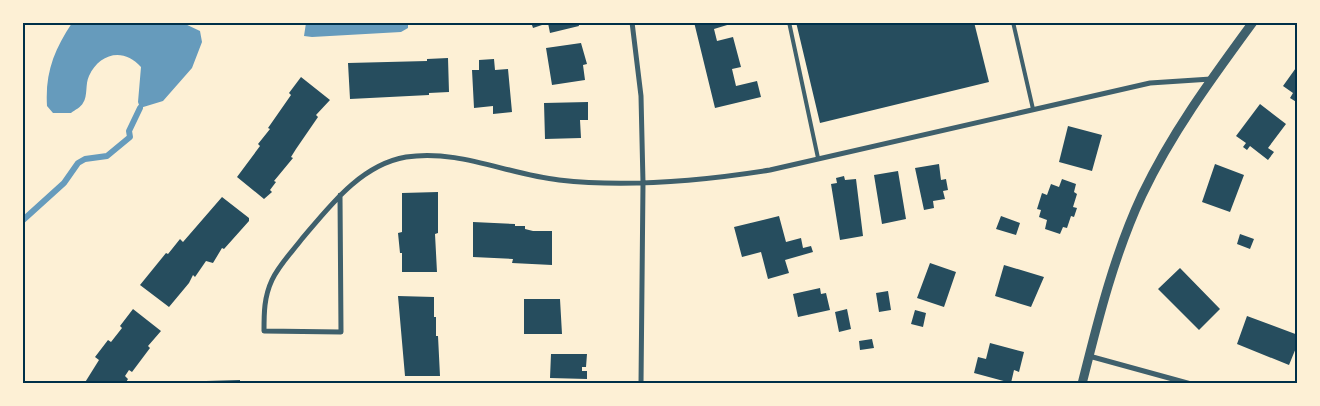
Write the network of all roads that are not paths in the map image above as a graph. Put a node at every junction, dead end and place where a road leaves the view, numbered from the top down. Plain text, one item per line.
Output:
1 (632, 22) edge
2 (789, 22) edge
3 (1013, 22) edge
4 (1253, 22) edge
5 (1211, 79) junction
6 (1033, 109) junction
7 (818, 158) junction
8 (643, 183) junction
9 (340, 195) junction
10 (1089, 356) junction
11 (641, 384) edge
12 (1082, 384) edge
13 (1191, 384) edge

1 - 8 street
2 - 7 lane
3 - 6 lane
4 - 5 street
5 - 6 street
5 - 10 street
6 - 7 street
7 - 8 street
8 - 9 street
8 - 11 street
9 - 9 street
10 - 12 street
10 - 13 street

